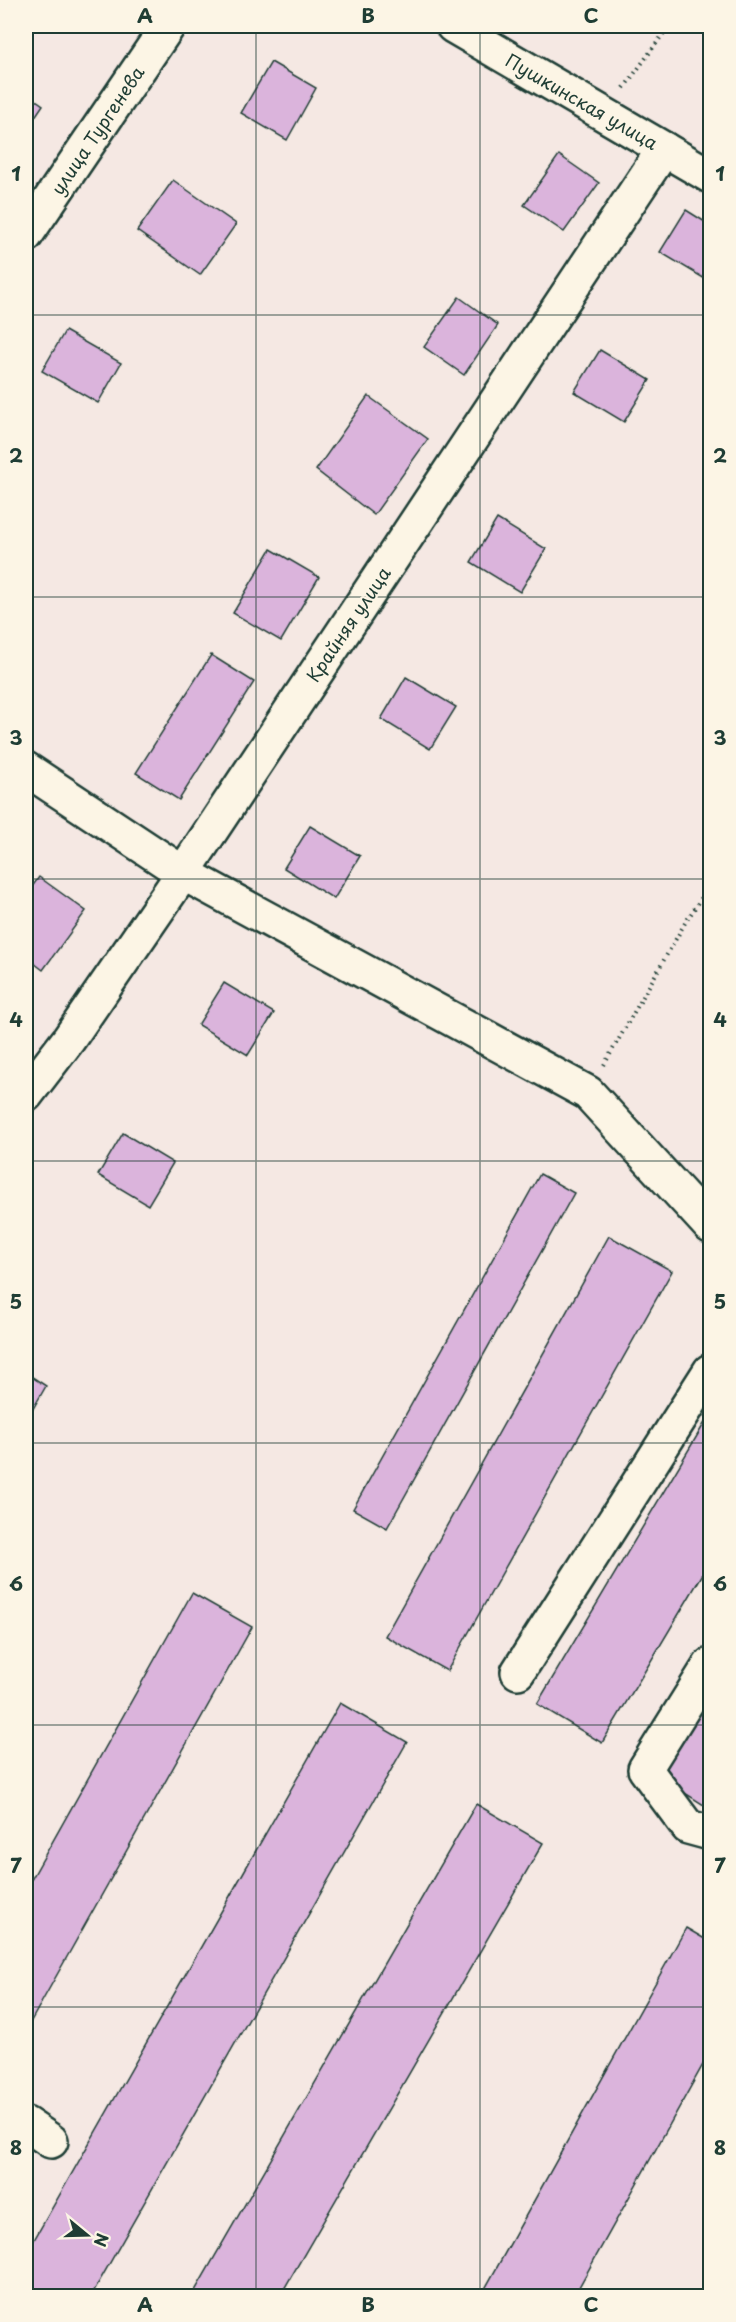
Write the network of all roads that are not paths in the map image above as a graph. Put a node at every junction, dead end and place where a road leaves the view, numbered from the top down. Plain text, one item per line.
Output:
1 (168, 26) edge
2 (453, 26) edge
3 (664, 149) junction
4 (711, 176) edge
5 (26, 235) edge
6 (26, 769) edge
7 (183, 873) junction
8 (26, 1095) edge
9 (711, 1226) edge
10 (711, 1371) edge
11 (711, 1665) edge
12 (518, 1672) dead end
13 (711, 1833) edge

1 - 5 street, улица Тургенева
2 - 3 street, Пушкинская улица
3 - 4 street, Пушкинская улица
3 - 7 street, Крайняя улица
6 - 7 street
7 - 8 street, Крайняя улица
7 - 9 street
10 - 12 street
11 - 13 street

